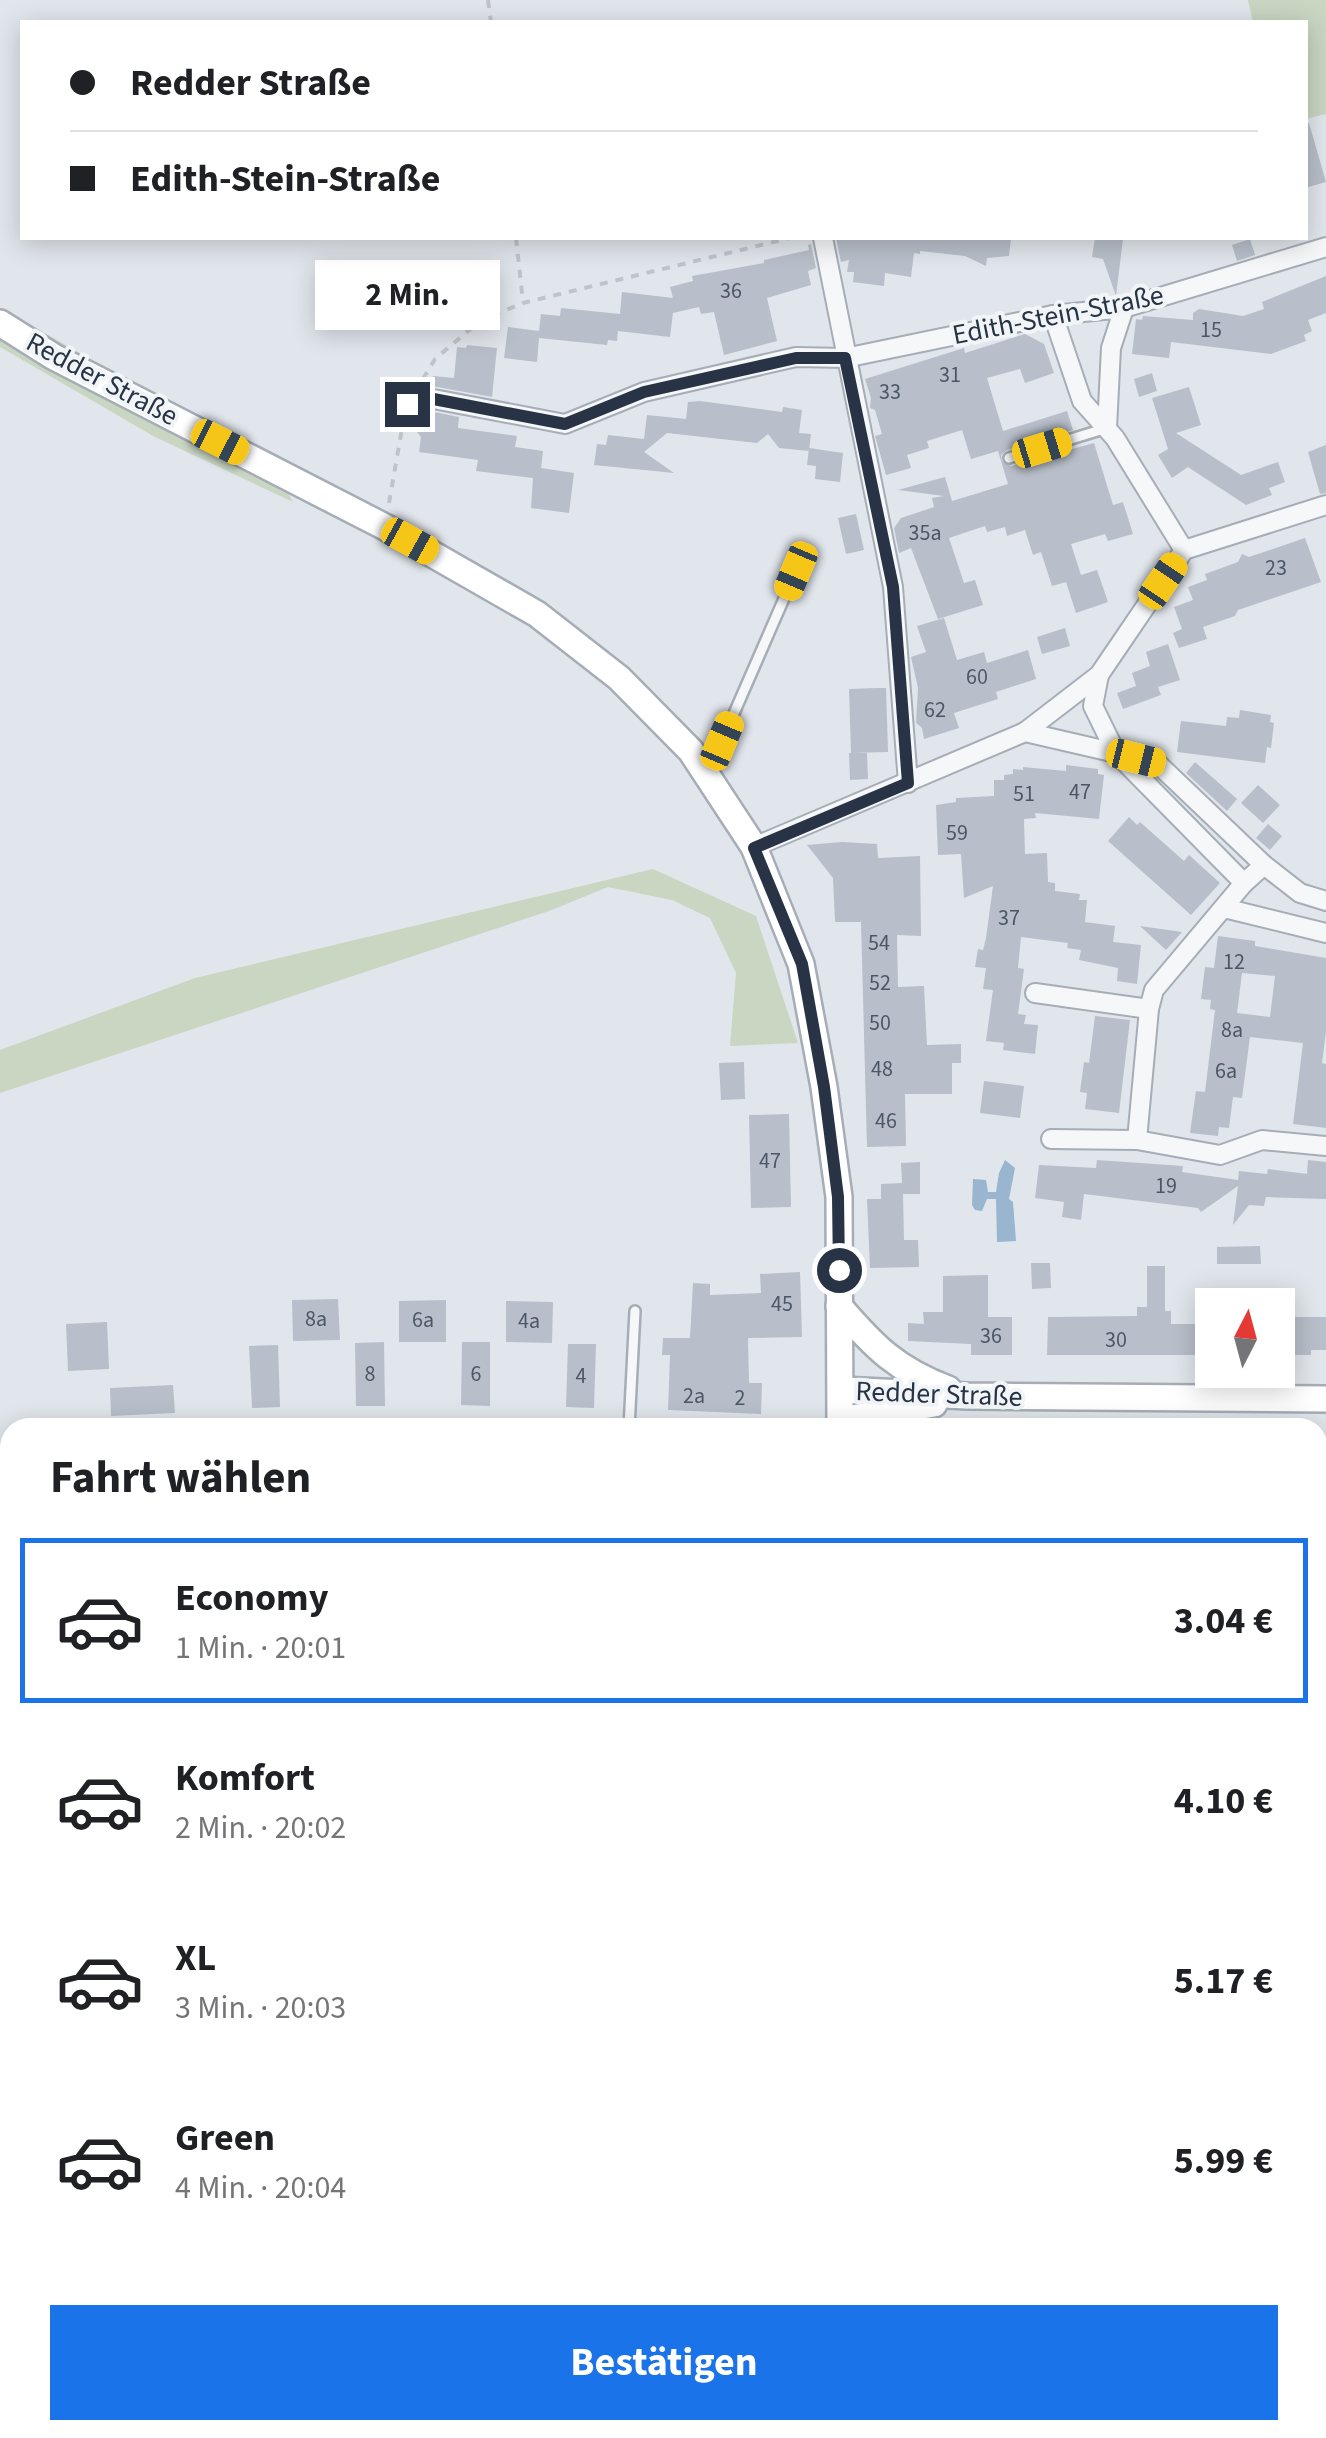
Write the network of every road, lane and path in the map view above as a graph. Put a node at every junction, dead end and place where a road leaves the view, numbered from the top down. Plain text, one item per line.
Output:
1 (516, 240) edge
2 (782, 240) edge
3 (823, 240) edge
4 (1326, 246) edge
5 (523, 304) junction
6 (1124, 308) junction
7 (1053, 316) junction
8 (0, 323) edge
9 (845, 358) junction
10 (407, 404) junction
11 (1107, 428) junction
12 (1009, 458) dead end
13 (1326, 505) edge
14 (385, 527) junction
15 (1184, 550) junction
16 (796, 571) dead end
17 (1099, 676) junction
18 (1025, 732) junction
19 (1116, 753) junction
20 (707, 775) junction
21 (908, 783) junction
22 (754, 848) junction
23 (1264, 865) junction
24 (1244, 883) junction
25 (1326, 901) edge
26 (1224, 908) junction
27 (1326, 933) edge
28 (1035, 994) dead end
29 (1148, 1009) junction
30 (1051, 1139) dead end
31 (1138, 1140) junction
32 (1326, 1146) edge
33 (839, 1306) junction
34 (634, 1311) dead end
35 (841, 1390) junction
36 (967, 1396) junction
37 (1326, 1400) edge
38 (630, 1418) edge
39 (840, 1418) edge
40 (867, 1418) edge

1 - 5 path
2 - 5 path
3 - 9 street
4 - 6 street, Edith-Stein-Straße
5 - 10 path
6 - 7 street, Edith-Stein-Straße
6 - 11 street
7 - 9 street, Edith-Stein-Straße
7 - 11 street
8 - 14 street, Redder Straße
9 - 10 street, Edith-Stein-Straße
9 - 21 street
10 - 14 path
11 - 12 lane
11 - 15 street
13 - 15 street
14 - 20 street, Redder Straße
15 - 17 street
16 - 20 lane
17 - 18 street
17 - 19 street
18 - 19 street
18 - 21 street
19 - 23 street
19 - 24 street
20 - 22 street, Redder Straße
21 - 22 street
22 - 33 street, Redder Straße
23 - 24 street
23 - 25 street
24 - 26 street
26 - 27 street
26 - 29 street
28 - 29 street
29 - 31 street
30 - 31 street
31 - 32 street
33 - 35 street, Redder Straße
33 - 36 street
34 - 38 lane
35 - 36 street, Redder Straße
35 - 39 street
36 - 37 street, Redder Straße
36 - 40 street

